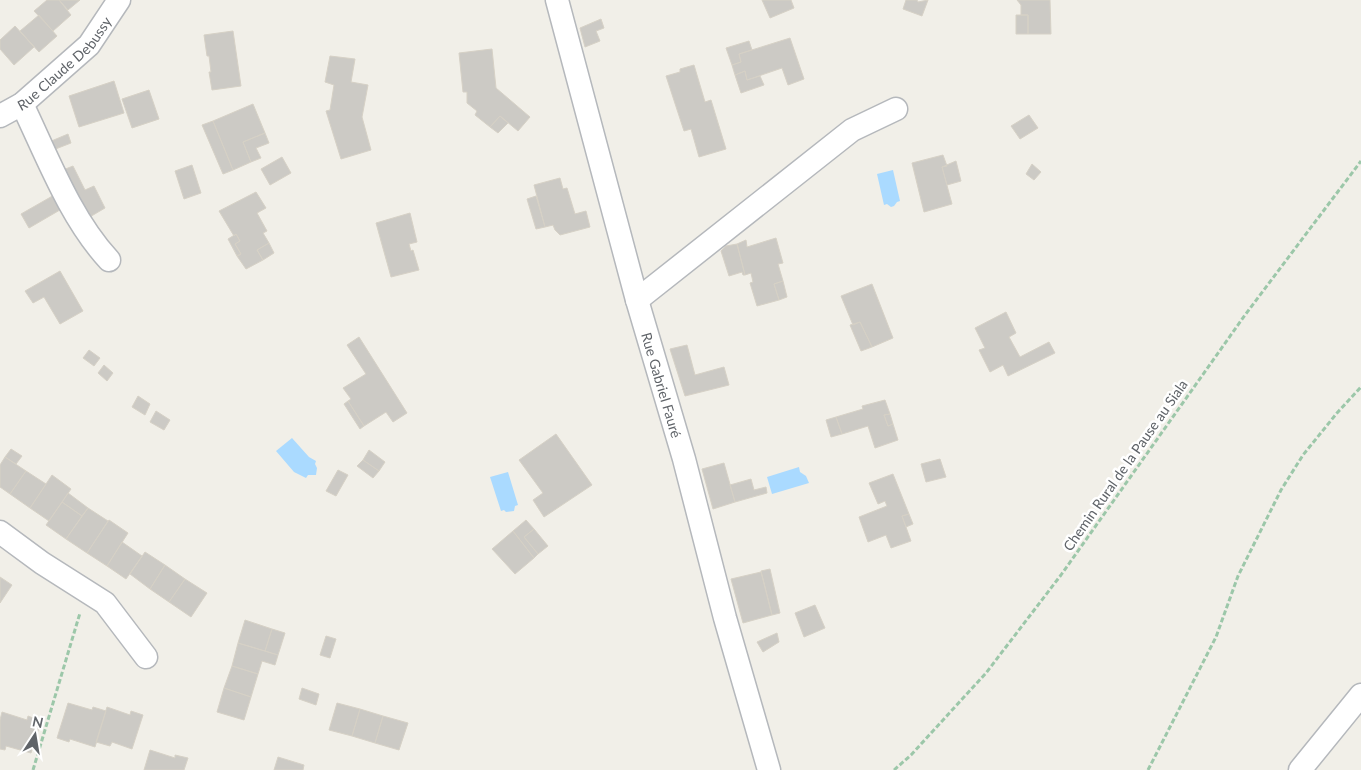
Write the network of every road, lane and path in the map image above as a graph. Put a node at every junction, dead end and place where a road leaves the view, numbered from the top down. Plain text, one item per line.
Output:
1 (119, 0) edge
2 (557, 0) edge
3 (22, 104) junction
4 (896, 108) dead end
5 (0, 116) edge
6 (1361, 161) edge
7 (109, 260) dead end
8 (637, 300) junction
9 (1361, 387) edge
10 (0, 532) edge
11 (87, 591) junction
12 (146, 657) dead end
13 (1361, 695) edge
14 (33, 770) edge
15 (769, 770) edge
16 (894, 770) edge
17 (1148, 770) edge
18 (1300, 770) edge

1 - 3 street, Rue Claude Debussy
2 - 8 street, Rue Gabriel Fauré
3 - 5 street, Rue Claude Debussy
3 - 7 street
4 - 8 street
6 - 16 path, Chemin Rural de la Pause au Siala
8 - 15 street, Rue Gabriel Fauré
9 - 17 path
10 - 11 street
11 - 12 street
11 - 14 path
13 - 18 street

